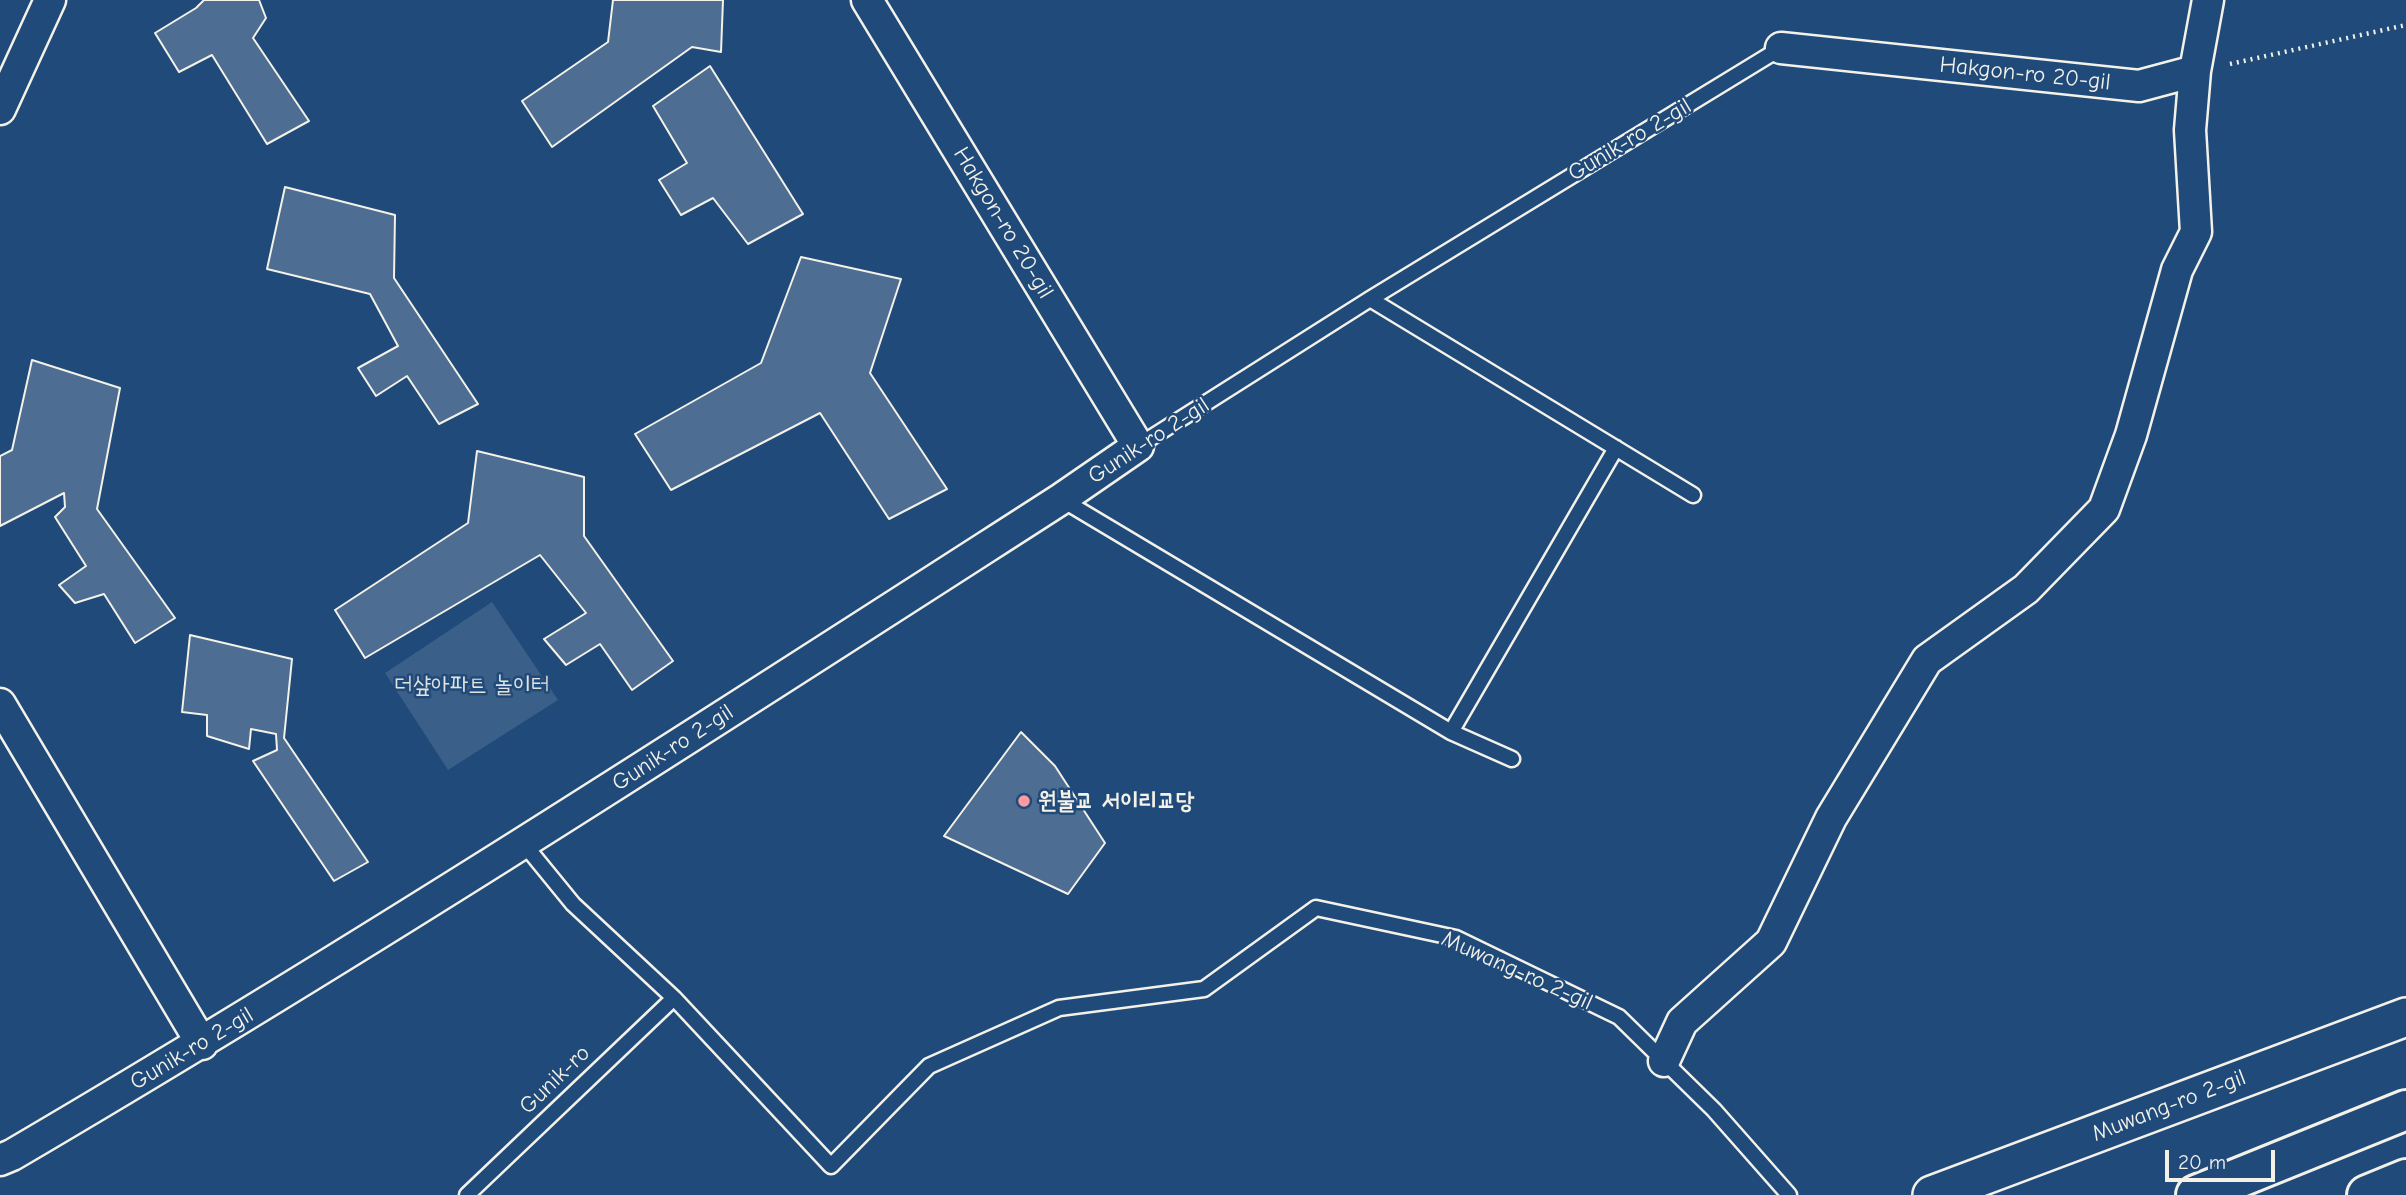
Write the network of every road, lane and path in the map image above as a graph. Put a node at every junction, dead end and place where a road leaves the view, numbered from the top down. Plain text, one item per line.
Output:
1 (50, 0) edge
2 (867, 0) edge
3 (2208, 0) edge
4 (2406, 25) edge
5 (1780, 48) joint
6 (2195, 71) junction
7 (0, 108) edge
8 (1370, 299) junction
9 (1138, 446) junction
10 (1616, 448) junction
11 (1693, 495) dead end
12 (1061, 499) junction
13 (0, 704) edge
14 (1451, 732) junction
15 (1512, 759) dead end
16 (524, 844) junction
17 (674, 998) junction
18 (2406, 1017) edge
19 (202, 1044) junction
20 (1664, 1061) junction
21 (2406, 1110) edge
22 (0, 1160) edge
23 (2406, 1179) edge
24 (467, 1195) edge
25 (1789, 1195) edge
26 (1932, 1195) edge
27 (2196, 1195) edge
28 (2367, 1195) edge

1 - 7 street
2 - 9 street, Hakgon-ro 20-gil
3 - 6 street
4 - 6 path
5 - 6 street, Hakgon-ro 20-gil
5 - 8 lane, Gunik-ro 2-gil
6 - 20 street
8 - 9 lane, Gunik-ro 2-gil
8 - 10 lane
9 - 12 street, Gunik-ro 2-gil
10 - 11 lane
10 - 14 lane
12 - 14 lane
12 - 16 street, Gunik-ro 2-gil
13 - 19 street
14 - 15 lane
16 - 17 lane
16 - 19 street, Gunik-ro 2-gil
17 - 20 lane, Muwang-ro 2-gil
17 - 24 lane, Gunik-ro
18 - 26 street, Muwang-ro 2-gil
19 - 22 street, Gunik-ro 2-gil
20 - 25 lane, Muwang-ro 2-gil
21 - 27 main road
23 - 28 main road

